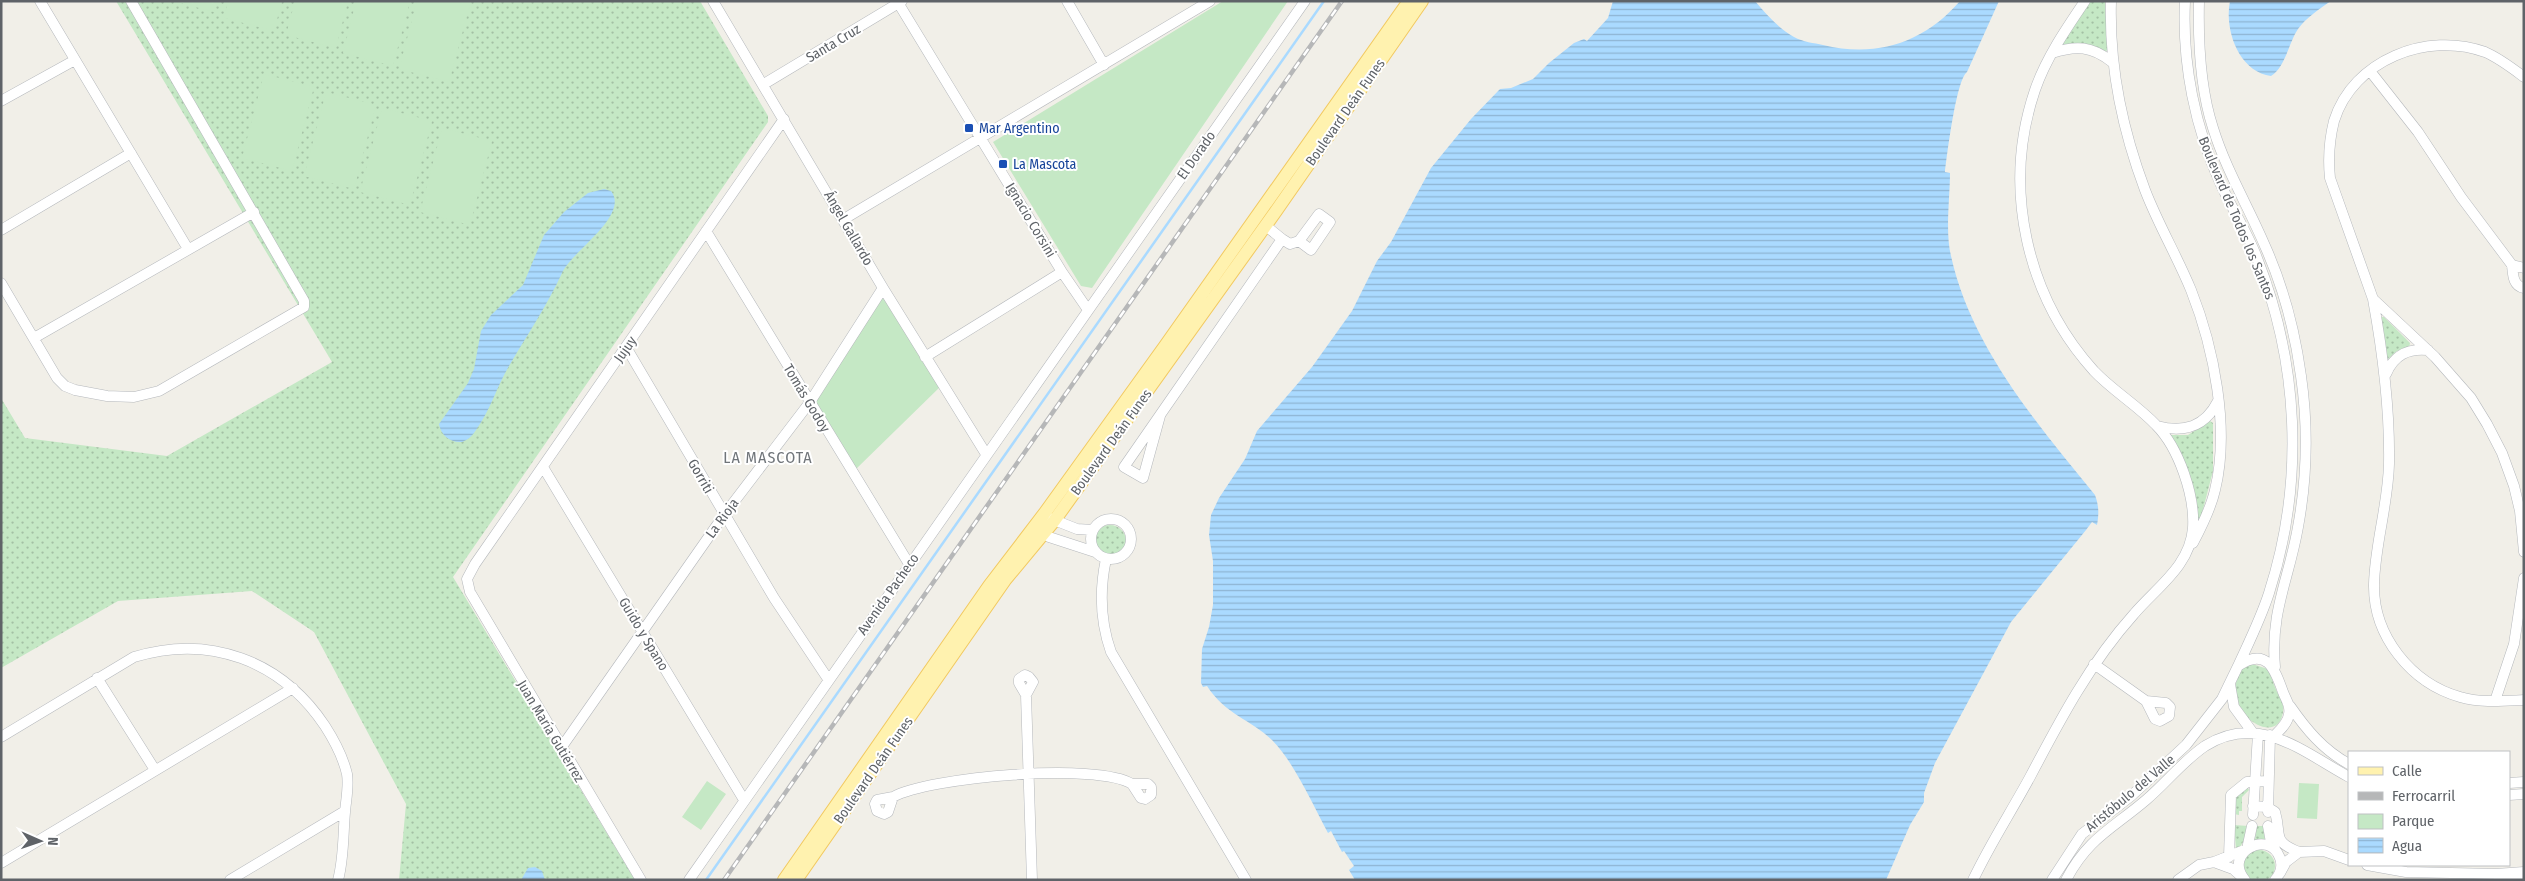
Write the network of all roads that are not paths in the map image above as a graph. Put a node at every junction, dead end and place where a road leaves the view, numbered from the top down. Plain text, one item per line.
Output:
1 (40, 1) edge
2 (131, 1) edge
3 (713, 1) edge
4 (1067, 1) edge
5 (1210, 1) edge
6 (1305, 1) edge
7 (1409, 1) edge
8 (1422, 1) edge
9 (2085, 1) edge
10 (2111, 1) edge
11 (2185, 1) edge
12 (2199, 1) edge
13 (899, 2) edge
14 (2052, 53) junction
15 (75, 60) junction
16 (2112, 62) junction
17 (1104, 65) junction
18 (2370, 71) junction
19 (2524, 77) edge
20 (764, 84) junction
21 (1, 101) edge
22 (784, 119) junction
23 (982, 138) junction
24 (131, 153) junction
25 (254, 212) junction
26 (844, 219) junction
27 (1266, 226) junction
28 (1, 230) edge
29 (706, 231) junction
30 (1282, 239) junction
31 (1299, 241) dead end
32 (188, 249) junction
33 (2512, 265) junction
34 (2524, 268) edge
35 (1062, 272) junction
36 (1, 283) edge
37 (884, 288) junction
38 (2524, 288) edge
39 (2373, 299) junction
40 (1088, 310) junction
41 (34, 338) junction
42 (626, 347) junction
43 (2428, 350) junction
44 (926, 357) junction
45 (2385, 375) junction
46 (2218, 400) junction
47 (810, 402) junction
48 (1160, 416) junction
49 (2157, 426) junction
50 (986, 454) junction
51 (543, 467) junction
52 (724, 514) junction
53 (1049, 518) junction
54 (1093, 530) junction
55 (1039, 531) junction
56 (2190, 550) junction
57 (1094, 552) junction
58 (2524, 552) edge
59 (1106, 559) junction
60 (909, 564) junction
61 (2524, 578) edge
62 (467, 579) joint
63 (642, 632) junction
64 (2094, 664) junction
65 (2238, 666) junction
66 (2275, 668) junction
67 (97, 678) junction
68 (828, 679) junction
69 (2230, 684) junction
70 (293, 688) junction
71 (1026, 695) dead end
72 (2524, 700) edge
73 (2146, 701) dead end
74 (2495, 702) junction
75 (2290, 706) junction
76 (2256, 734) junction
77 (2272, 736) junction
78 (1, 737) edge
79 (561, 748) junction
80 (2348, 763) edge
81 (155, 770) junction
82 (1028, 774) junction
83 (2348, 776) edge
84 (2254, 781) junction
85 (2268, 781) junction
86 (2524, 782) edge
87 (2510, 783) edge
88 (1132, 784) dead end
89 (2524, 794) edge
90 (2510, 795) edge
91 (893, 797) dead end
92 (744, 800) junction
93 (345, 811) junction
94 (2268, 811) junction
95 (2252, 826) dead end
96 (2268, 826) dead end
97 (2278, 847) junction
98 (2247, 849) junction
99 (2299, 852) junction
100 (2229, 856) junction
101 (2348, 860) edge
102 (2214, 862) junction
103 (1, 864) edge
104 (2373, 866) edge
105 (2524, 872) edge
106 (2496, 874) junction
107 (2278, 876) edge
108 (2244, 879) edge
109 (2524, 879) edge
110 (230, 880) edge
111 (338, 880) edge
112 (641, 880) edge
113 (689, 880) edge
114 (784, 880) edge
115 (796, 880) edge
116 (1032, 880) edge
117 (1246, 880) edge
118 (1973, 880) edge
119 (2052, 880) edge
120 (2066, 880) edge
121 (2178, 880) edge

1 - 15 street
2 - 25 street
3 - 20 street, Ángel Gallardo
4 - 17 street
5 - 17 street
6 - 40 street, El Dorado
7 - 53 main road, Boulevard Deán Funes
8 - 27 main road, Boulevard Deán Funes
9 - 14 street
10 - 16 street
11 - 65 street, Boulevard de Todos los Santos
12 - 66 street, Boulevard de Todos los Santos
13 - 20 street, Santa Cruz
13 - 23 street, Ignacio Corsini
14 - 16 street
14 - 49 street
15 - 21 street
15 - 24 street
16 - 46 street
17 - 23 street
18 - 19 street
18 - 33 street
18 - 39 street
20 - 22 street, Ángel Gallardo
22 - 26 street, Ángel Gallardo
22 - 29 street, Jujuy
23 - 26 street
23 - 35 street, Ignacio Corsini
24 - 28 street
24 - 32 street
25 - 32 street
25 - 41 street
26 - 37 street, Ángel Gallardo
27 - 30 street
27 - 53 main road, Boulevard Deán Funes
29 - 42 street, Jujuy
29 - 47 street, Tomás Godoy
30 - 31 street
30 - 48 street
32 - 41 street
33 - 34 street
33 - 38 street
35 - 40 street, Ignacio Corsini
35 - 44 street
36 - 41 street
37 - 44 street, Ángel Gallardo
37 - 47 street, La Rioja
39 - 43 street
39 - 45 street
40 - 50 street, Avenida Pacheco
42 - 51 street, Jujuy
42 - 52 street, Gorriti
43 - 45 street
43 - 58 street
44 - 50 street, Ángel Gallardo
45 - 74 street
46 - 49 street
46 - 56 street
47 - 52 street, La Rioja
47 - 60 street, Tomás Godoy
48 - 48 street
49 - 56 street
50 - 60 street, Avenida Pacheco
51 - 62 street, Jujuy
51 - 63 street, Guido y Spano
52 - 63 street, La Rioja
52 - 68 street, Gorriti
53 - 54 street
53 - 55 main road, Boulevard Deán Funes
54 - 57 street
54 - 59 street
55 - 57 street
55 - 114 main road, Boulevard Deán Funes
55 - 115 main road, Boulevard Deán Funes
56 - 64 street
57 - 59 street
59 - 117 street
60 - 68 street, Avenida Pacheco
61 - 74 street
62 - 79 street, Juan María Gutiérrez
63 - 79 street, La Rioja
63 - 92 street, Guido y Spano
64 - 73 street
64 - 118 street
65 - 66 street
65 - 69 street
66 - 75 street
67 - 70 street
67 - 78 street
67 - 81 street
68 - 92 street, Avenida Pacheco
69 - 76 street
69 - 119 street, Aristóbulo del Valle
70 - 81 street
70 - 93 street
71 - 82 street
72 - 74 street
75 - 77 street
75 - 80 street
76 - 77 street
76 - 84 street
76 - 120 street, Aristóbulo del Valle
77 - 83 street
77 - 85 street
79 - 112 street, Juan María Gutiérrez
81 - 103 street
82 - 88 street
82 - 91 street
82 - 116 street
84 - 85 street
84 - 94 street
84 - 100 street
85 - 94 street
86 - 87 street
89 - 90 street
92 - 113 street, Avenida Pacheco
93 - 110 street
93 - 111 street
94 - 97 street
95 - 98 street
96 - 97 street
97 - 98 street
97 - 99 street
97 - 107 street
98 - 100 street
98 - 108 street
99 - 101 street
99 - 107 street
100 - 102 street
102 - 108 street
102 - 121 street
104 - 106 street
105 - 106 street
106 - 109 street

